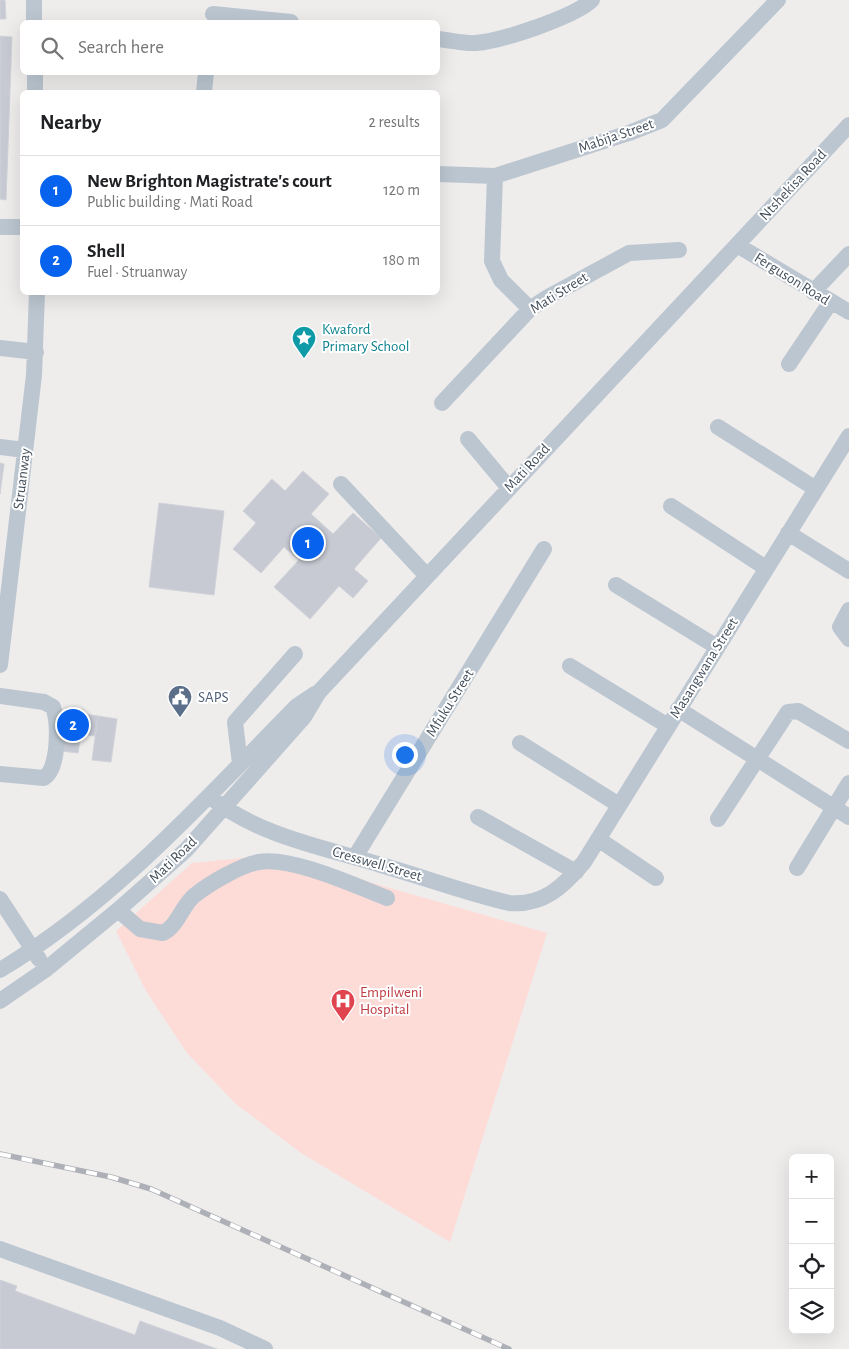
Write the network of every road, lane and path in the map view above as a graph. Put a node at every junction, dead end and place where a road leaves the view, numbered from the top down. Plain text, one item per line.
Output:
1 (34, 0) edge
2 (592, 0) edge
3 (778, 0) edge
4 (213, 12) edge
5 (34, 20) edge
6 (275, 20) edge
7 (440, 39) edge
8 (35, 75) edge
9 (206, 75) edge
10 (35, 90) edge
11 (204, 90) edge
12 (849, 125) edge
13 (440, 174) edge
14 (495, 176) junction
15 (0, 227) edge
16 (20, 227) edge
17 (736, 245) junction
18 (679, 250) dead end
19 (849, 254) edge
20 (813, 292) junction
21 (37, 295) edge
22 (830, 303) junction
23 (530, 309) junction
24 (849, 312) edge
25 (0, 348) edge
26 (36, 352) junction
27 (789, 364) dead end
28 (442, 403) dead end
29 (718, 427) dead end
30 (849, 436) edge
31 (468, 439) dead end
32 (0, 447) edge
33 (26, 450) junction
34 (341, 484) dead end
35 (509, 488) junction
36 (816, 489) junction
37 (671, 506) dead end
38 (788, 533) junction
39 (544, 549) dead end
40 (766, 568) junction
41 (849, 571) edge
42 (427, 576) junction
43 (616, 585) dead end
44 (849, 610) edge
45 (849, 638) edge
46 (717, 646) junction
47 (295, 654) dead end
48 (0, 665) edge
49 (570, 666) dead end
50 (0, 696) edge
51 (678, 709) junction
52 (668, 726) junction
53 (849, 741) edge
54 (520, 743) dead end
55 (756, 759) junction
56 (251, 760) junction
57 (0, 774) edge
58 (849, 783) edge
59 (209, 796) junction
60 (619, 805) junction
61 (223, 808) junction
62 (834, 808) junction
63 (849, 817) edge
64 (478, 818) dead end
65 (718, 819) dead end
66 (598, 839) junction
67 (355, 857) junction
68 (797, 868) dead end
69 (576, 872) junction
70 (656, 878) dead end
71 (553, 894) joint
72 (387, 898) dead end
73 (0, 899) edge
74 (118, 910) junction
75 (32, 950) junction
76 (0, 970) edge
77 (46, 970) junction
78 (0, 1001) edge
79 (0, 1249) edge
80 (265, 1349) edge

1 - 5 street
2 - 7 street
3 - 14 street, Mabija Street
4 - 6 street
8 - 10 street
9 - 11 street
12 - 17 street, Ntshekisa Road
13 - 14 street, Mabija Street
14 - 23 street
15 - 16 street
17 - 20 street, Ferguson Road
17 - 35 street, Mati Road
18 - 23 street, Mati Street
19 - 20 street
20 - 22 street, Ferguson Road
21 - 26 street, Struanway
22 - 24 street, Ferguson Road
22 - 27 street
23 - 28 street, Mati Street
25 - 26 street
26 - 33 street, Struanway
29 - 36 street
30 - 36 street, Masangwana Street
31 - 35 street
32 - 33 street
33 - 48 street, Struanway
34 - 42 street
35 - 42 street, Mati Road
36 - 38 street, Masangwana Street
37 - 40 street
38 - 40 street, Masangwana Street
38 - 41 street
39 - 67 street, Mfuku Street
40 - 46 street, Masangwana Street
42 - 56 street, Mati Road
43 - 46 street
44 - 45 street
46 - 51 street, Masangwana Street
47 - 56 street
49 - 52 street
50 - 57 street
51 - 52 street, Masangwana Street
51 - 55 street
52 - 60 street, Masangwana Street
53 - 55 street
54 - 60 street
55 - 62 street
55 - 65 street
56 - 59 street, Mati Road
56 - 61 street, Mati Road
58 - 62 street
59 - 61 street, Cresswell Street
59 - 75 street, Mati Road
60 - 66 street, Masangwana Street
61 - 67 street, Cresswell Street
61 - 74 street, Mati Road
62 - 63 street
62 - 68 street
64 - 69 street
66 - 69 street, Masangwana Street
66 - 70 street
67 - 71 street, Cresswell Street
69 - 71 street, Masangwana Street
72 - 74 street
73 - 75 street
74 - 77 street, Mati Road
75 - 76 street, Mati Road
75 - 77 street
77 - 78 street, Mati Road
79 - 80 street

